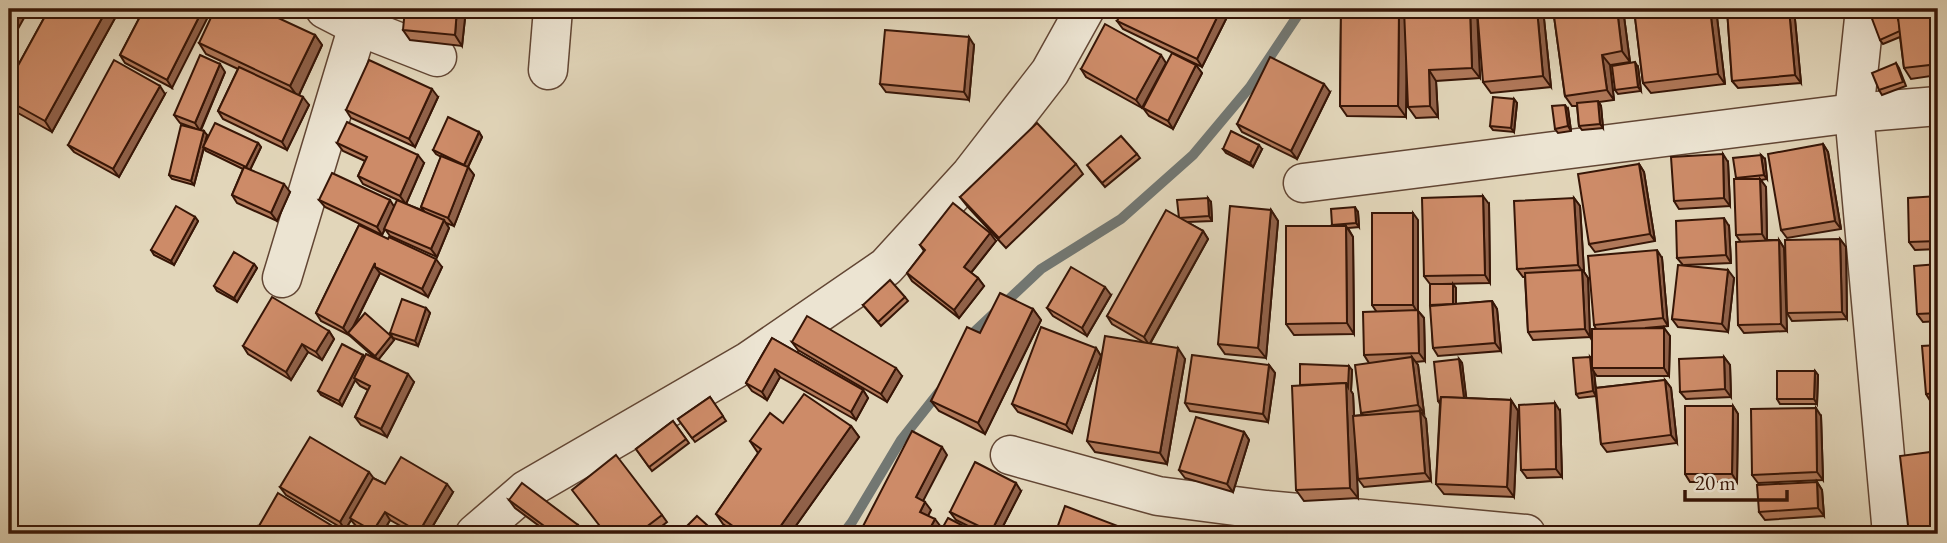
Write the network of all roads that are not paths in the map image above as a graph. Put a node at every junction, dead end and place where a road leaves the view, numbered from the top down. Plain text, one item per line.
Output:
1 (324, 9) edge
2 (553, 9) edge
3 (1086, 9) edge
4 (1865, 9) edge
5 (358, 26) junction
6 (437, 57) dead end
7 (548, 70) dead end
8 (1938, 106) edge
9 (1854, 113) junction
10 (1303, 183) dead end
11 (282, 278) dead end
12 (1010, 455) dead end
13 (475, 534) edge
14 (1526, 534) edge
15 (1892, 534) edge

1 - 5 street
2 - 7 street
3 - 13 street
4 - 9 street
5 - 6 street
5 - 11 street
8 - 9 street
9 - 10 street
9 - 15 street
12 - 14 street

